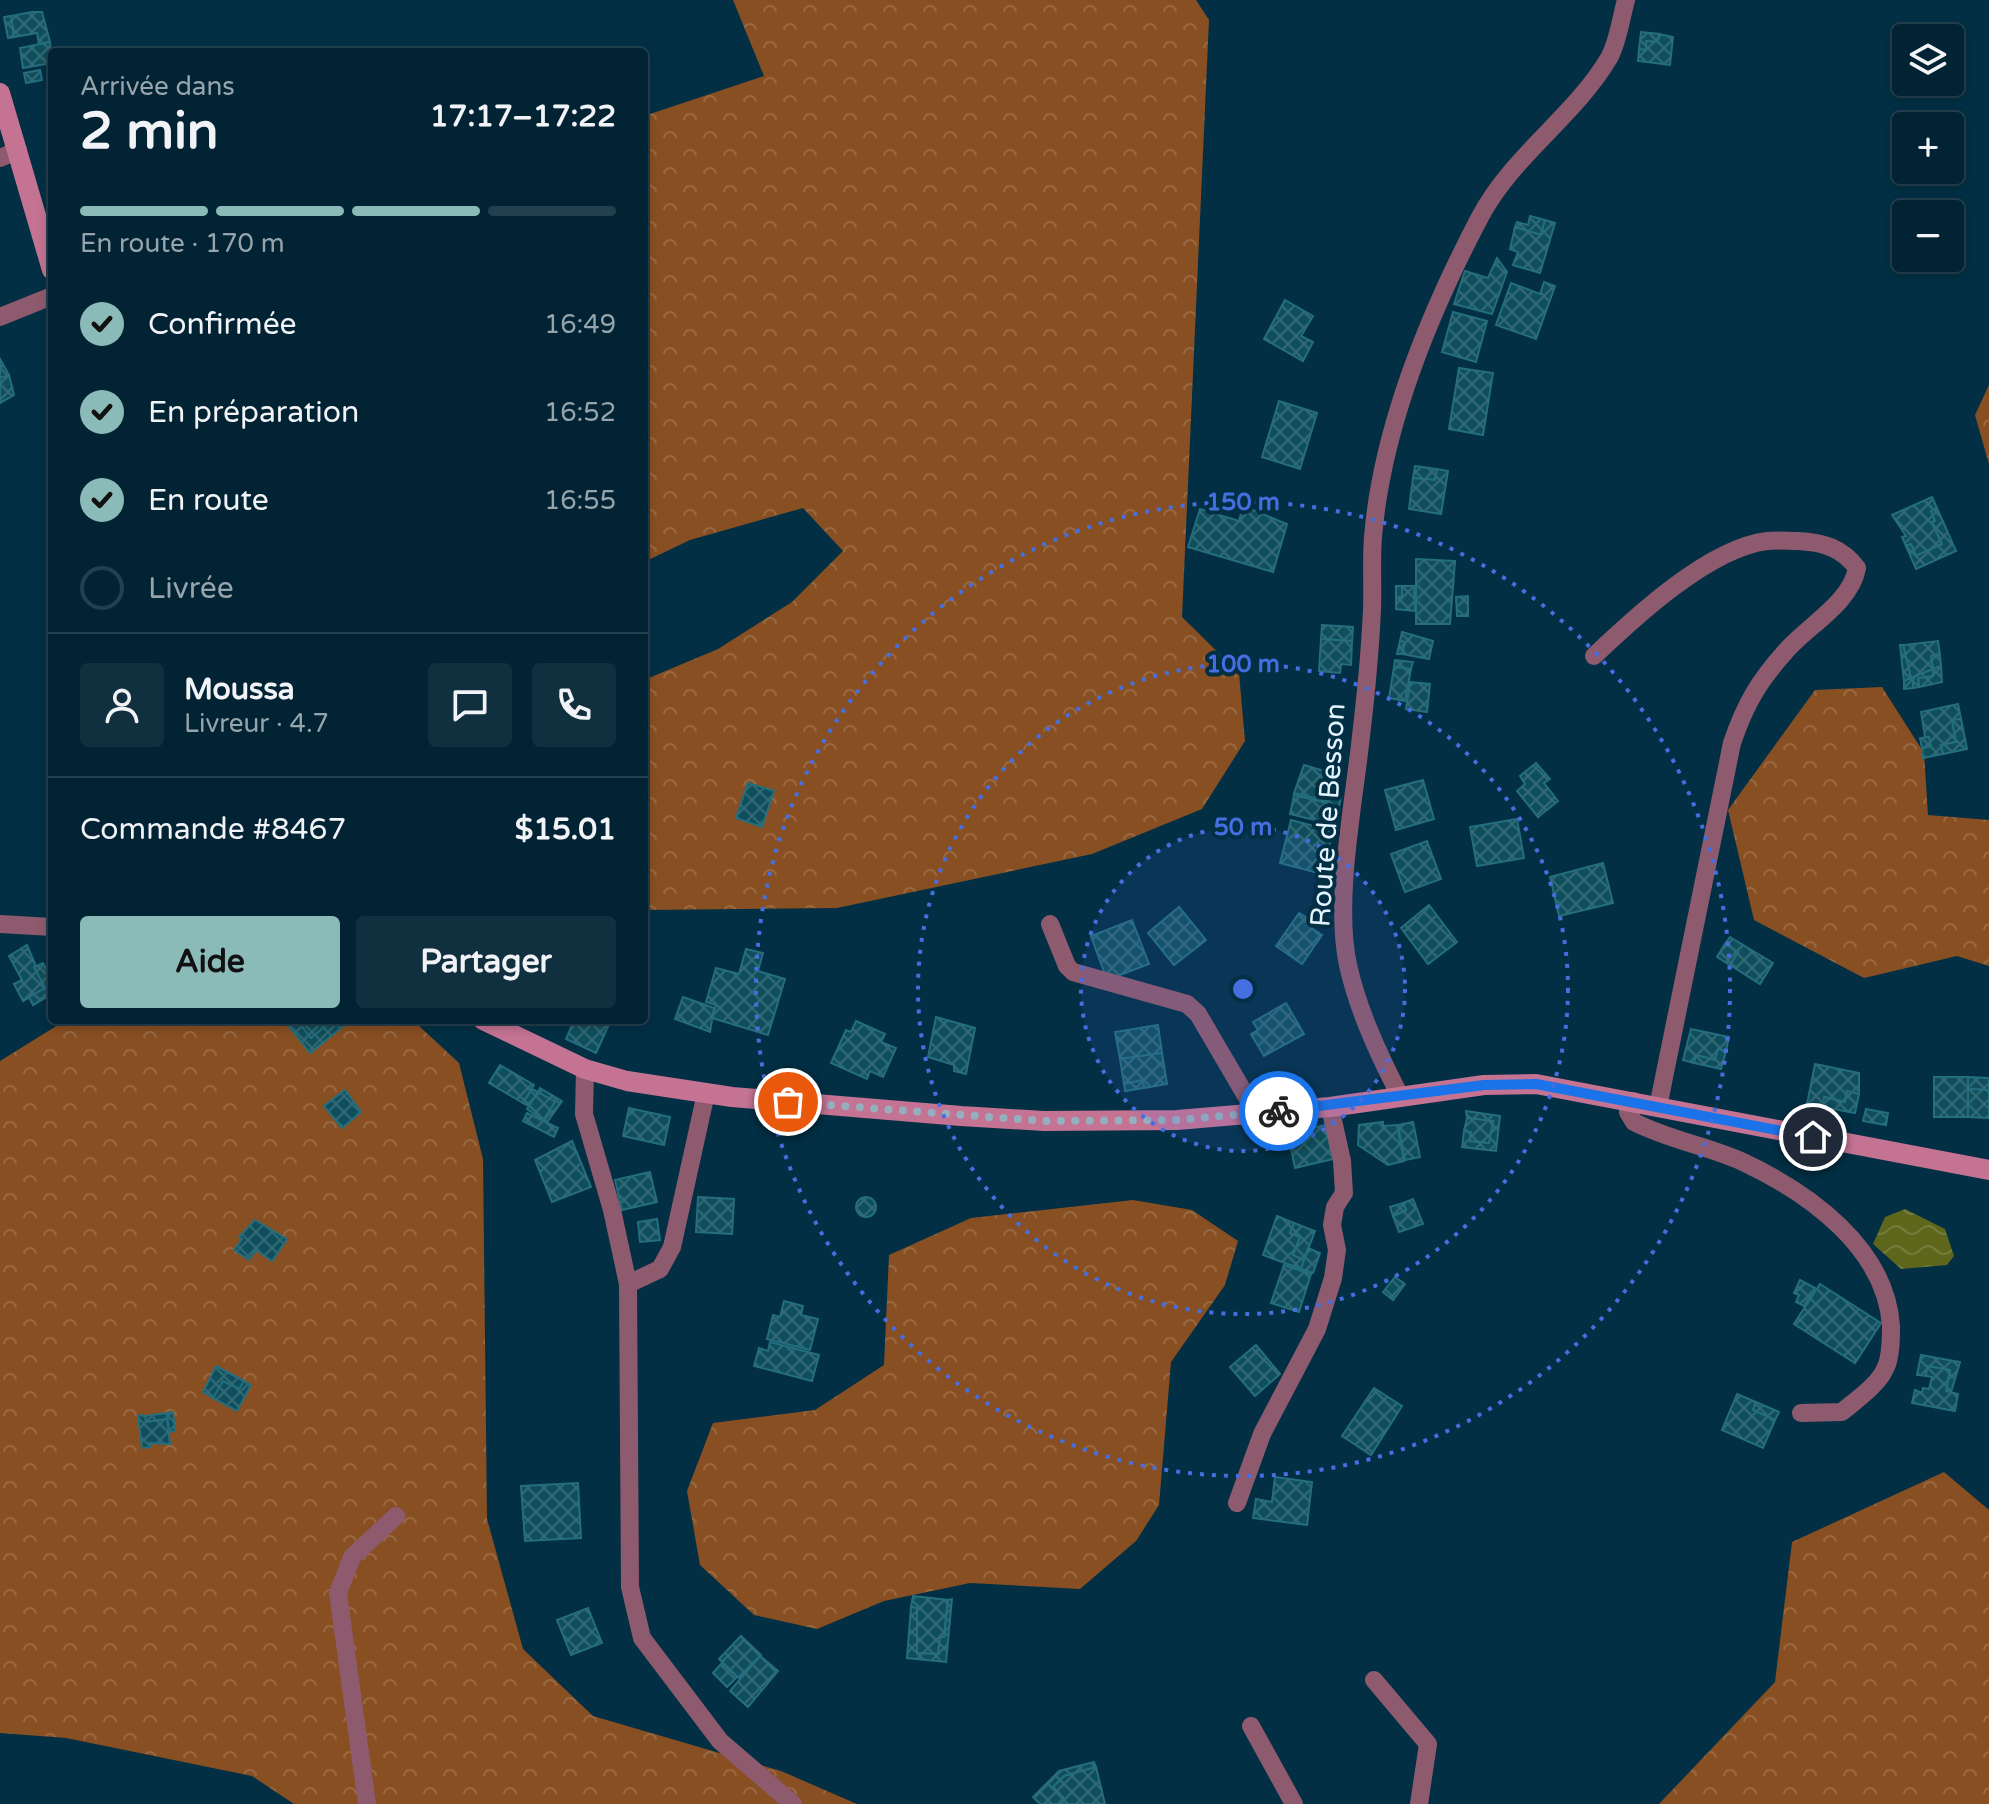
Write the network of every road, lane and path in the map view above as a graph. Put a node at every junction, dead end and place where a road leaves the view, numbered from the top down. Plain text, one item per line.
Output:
1 (1626, 0) edge
2 (0, 93) edge
3 (9, 154) edge
4 (48, 259) edge
5 (48, 298) edge
6 (0, 317) edge
7 (1594, 656) dead end
8 (0, 924) edge
9 (1050, 924) dead end
10 (48, 927) edge
11 (491, 1024) edge
12 (585, 1069) junction
13 (706, 1093) junction
14 (1399, 1094) junction
15 (1633, 1101) junction
16 (1330, 1107) junction
17 (1658, 1107) junction
18 (1256, 1113) junction
19 (1989, 1170) edge
20 (628, 1284) junction
21 (1801, 1413) dead end
22 (1237, 1503) dead end
23 (396, 1516) dead end
24 (1374, 1680) dead end
25 (1251, 1726) dead end
26 (367, 1804) edge
27 (793, 1804) edge
28 (1294, 1804) edge
29 (1419, 1804) edge

1 - 14 street, Route de Besson
2 - 3 main road
3 - 4 main road
5 - 6 street
7 - 17 street
8 - 10 street
9 - 18 street
11 - 12 main road
12 - 13 main road
12 - 20 street
13 - 18 main road
13 - 20 street
14 - 15 main road
14 - 16 main road
15 - 17 main road
15 - 21 street
16 - 18 main road
16 - 22 street
17 - 19 main road
20 - 27 street
23 - 26 street
24 - 29 street
25 - 28 street

